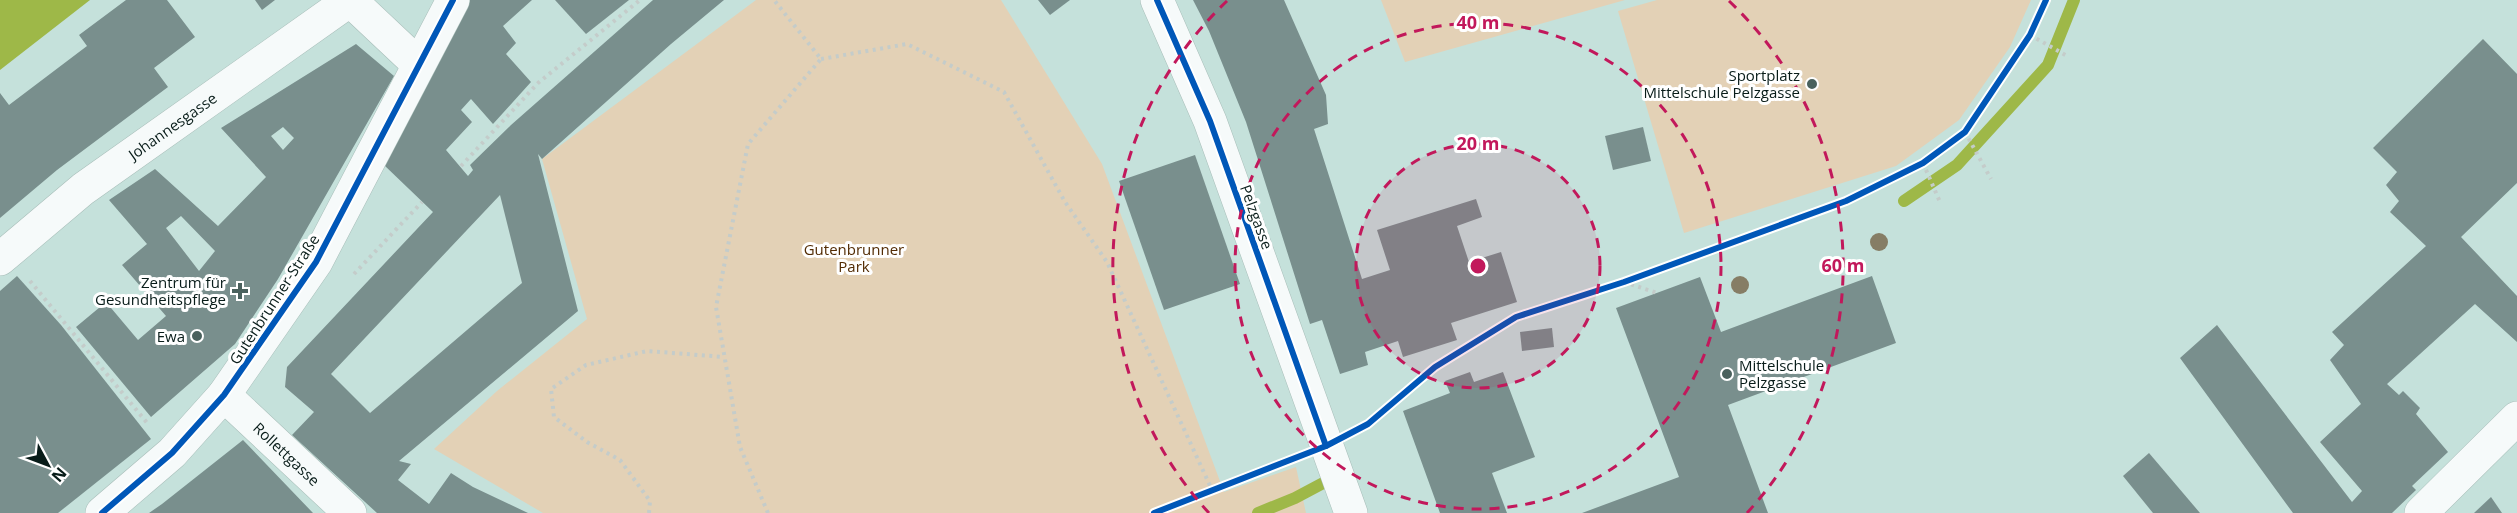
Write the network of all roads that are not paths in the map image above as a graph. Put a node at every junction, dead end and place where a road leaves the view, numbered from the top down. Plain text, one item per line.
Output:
1 (350, 0) edge
2 (453, 0) edge
3 (1157, 0) edge
4 (418, 64) junction
5 (3, 256) edge
6 (224, 395) junction
7 (2517, 418) edge
8 (102, 513) edge
9 (350, 513) edge
10 (1351, 513) edge
11 (2421, 513) edge

1 - 4 street
1 - 5 street, Johannesgasse
2 - 4 street, Gutenbrunner-Straße
3 - 10 street, Pelzgasse
4 - 6 street, Gutenbrunner-Straße
6 - 8 street, Gutenbrunner-Straße
6 - 9 street, Rollettgasse
7 - 11 street

